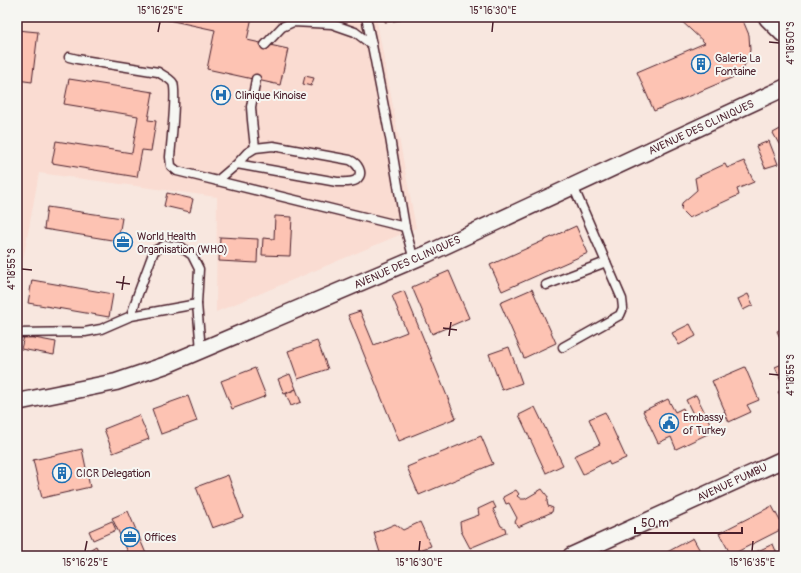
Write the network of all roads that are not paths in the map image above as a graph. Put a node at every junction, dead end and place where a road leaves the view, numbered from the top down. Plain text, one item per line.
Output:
1 (366, 17) edge
2 (769, 17) edge
3 (784, 32) edge
4 (265, 44) dead end
5 (372, 45) junction
6 (69, 56) dead end
7 (256, 79) dead end
8 (784, 88) edge
9 (255, 148) junction
10 (237, 164) junction
11 (217, 181) junction
12 (573, 186) junction
13 (405, 227) junction
14 (414, 260) junction
15 (606, 262) junction
16 (546, 285) dead end
17 (198, 304) junction
18 (131, 316) junction
19 (17, 333) edge
20 (563, 347) dead end
21 (201, 350) junction
22 (17, 402) edge
23 (784, 459) edge
24 (571, 556) edge

1 - 5 lane
2 - 3 street
4 - 5 lane
5 - 13 lane
6 - 11 lane
7 - 9 lane
8 - 12 street, AVENUE DES CLINIQUES
9 - 10 lane
9 - 10 lane
10 - 11 lane
11 - 13 lane
12 - 14 street, AVENUE DES CLINIQUES
12 - 15 lane
13 - 14 lane
14 - 21 street, AVENUE DES CLINIQUES
15 - 16 lane
15 - 20 lane
17 - 18 lane
17 - 18 lane
17 - 21 lane
18 - 19 lane
21 - 22 street, AVENUE DES CLINIQUES
23 - 24 street, AVENUE PUMBU

